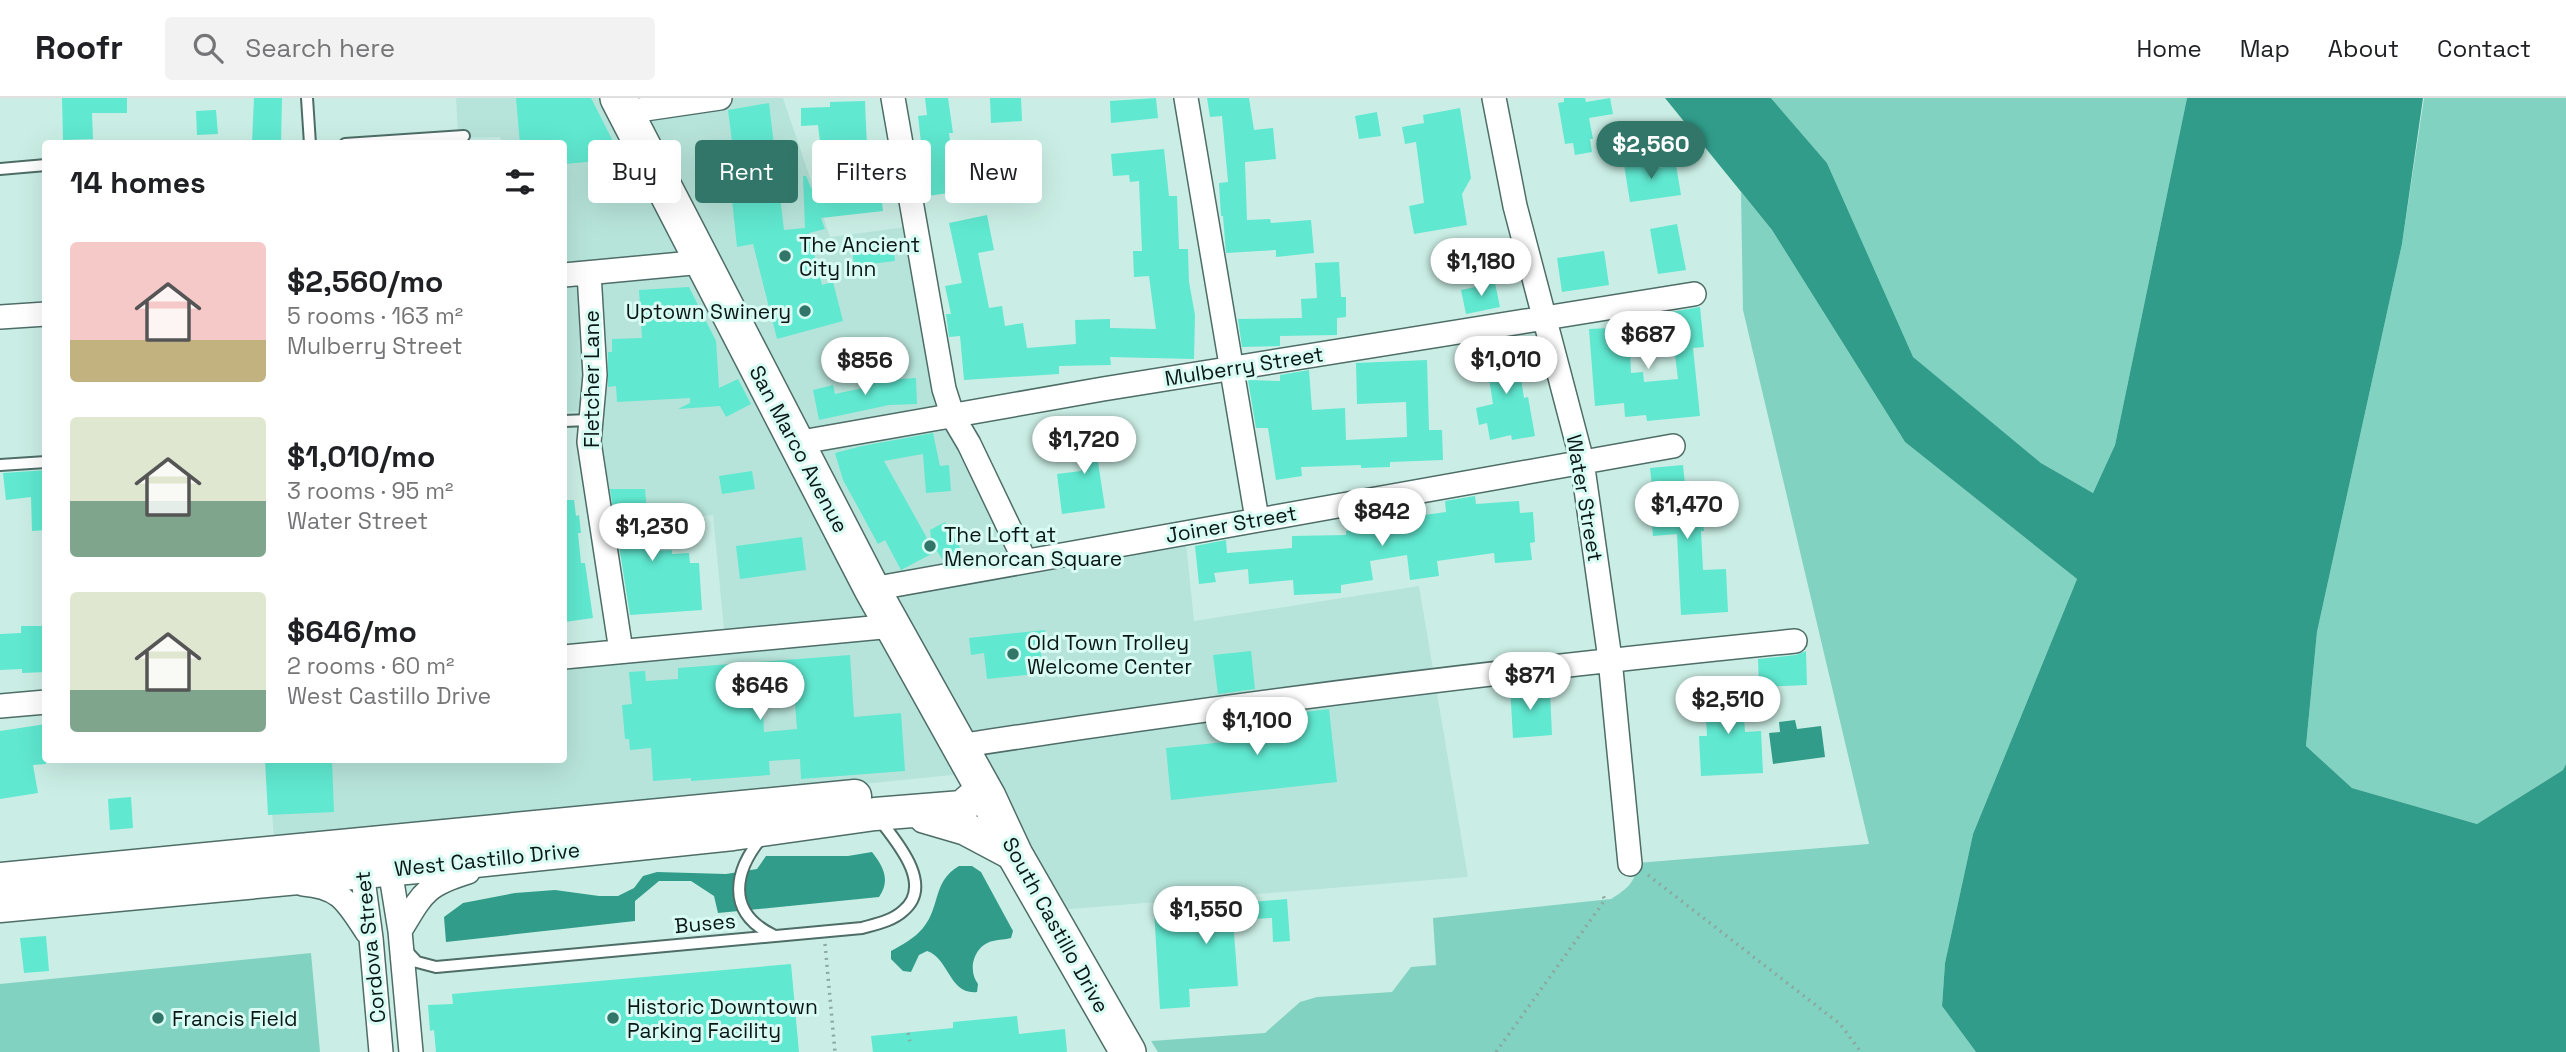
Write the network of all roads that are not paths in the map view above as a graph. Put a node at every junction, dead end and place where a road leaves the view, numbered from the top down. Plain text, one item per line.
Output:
1 (307, 98) edge
2 (720, 98) edge
3 (893, 98) edge
4 (1186, 98) edge
5 (1494, 98) edge
6 (621, 105) edge
7 (464, 136) dead end
8 (310, 140) edge
9 (404, 140) edge
10 (42, 165) edge
11 (0, 169) edge
12 (703, 262) junction
13 (589, 273) junction
14 (567, 275) edge
15 (1693, 294) dead end
16 (42, 314) edge
17 (0, 317) edge
18 (1544, 317) junction
19 (1233, 368) junction
20 (953, 417) junction
21 (589, 420) junction
22 (567, 421) edge
23 (796, 443) junction
24 (1672, 446) dead end
25 (1582, 461) junction
26 (42, 462) edge
27 (0, 465) edge
28 (1257, 519) junction
29 (1025, 561) junction
30 (872, 589) junction
31 (892, 626) junction
32 (1795, 641) dead end
33 (621, 651) junction
34 (567, 656) edge
35 (1610, 659) junction
36 (42, 702) edge
37 (0, 706) edge
38 (959, 746) junction
39 (979, 798) junction
40 (887, 813) junction
41 (769, 829) junction
42 (523, 855) junction
43 (1015, 855) junction
44 (374, 856) junction
45 (1629, 859) road end
46 (0, 879) edge
47 (254, 880) junction
48 (0, 906) edge
49 (776, 936) junction
50 (371, 938) junction
51 (401, 939) junction
52 (381, 1052) edge
53 (411, 1052) edge
54 (1128, 1052) edge

1 - 8 lane
2 - 6 street
3 - 20 street
4 - 19 street
5 - 18 street, Water Street
6 - 12 main road, San Marco Avenue
7 - 9 lane
10 - 11 lane
12 - 13 street
12 - 23 main road, San Marco Avenue
13 - 14 street
13 - 21 street, Fletcher Lane
15 - 18 street, Mulberry Street
16 - 17 street
18 - 19 street, Mulberry Street
18 - 25 street, Water Street
19 - 20 street, Mulberry Street
19 - 28 street
20 - 23 street, Mulberry Street
20 - 29 street
21 - 22 lane
21 - 33 street, Fletcher Lane
23 - 30 main road, San Marco Avenue
24 - 25 street, Joiner Street
25 - 28 street, Joiner Street
25 - 35 street, Water Street
26 - 27 lane
28 - 29 street, Joiner Street
29 - 30 street, Joiner Street
30 - 31 main road, San Marco Avenue
31 - 33 street
31 - 38 main road, San Marco Avenue
32 - 35 street
33 - 34 street
35 - 38 street
35 - 45 street, Water Street
36 - 37 street
38 - 39 main road, San Marco Avenue
39 - 40 main road, West Castillo Drive
39 - 43 main road, South Castillo Drive
39 - 44 main road, West Castillo Drive
40 - 41 main road, West Castillo Drive
40 - 43 main road
40 - 49 lane, Buses
41 - 42 main road, West Castillo Drive
41 - 49 lane
42 - 44 main road, West Castillo Drive
42 - 51 street
43 - 54 main road, South Castillo Drive
44 - 46 main road, West Castillo Drive
44 - 47 main road, West Castillo Drive
44 - 50 street, Cordova Street
44 - 51 street, Cordova Street
47 - 48 main road, West Castillo Drive
47 - 50 street
49 - 51 lane, Buses
50 - 52 street, Cordova Street
51 - 53 street, Cordova Street

